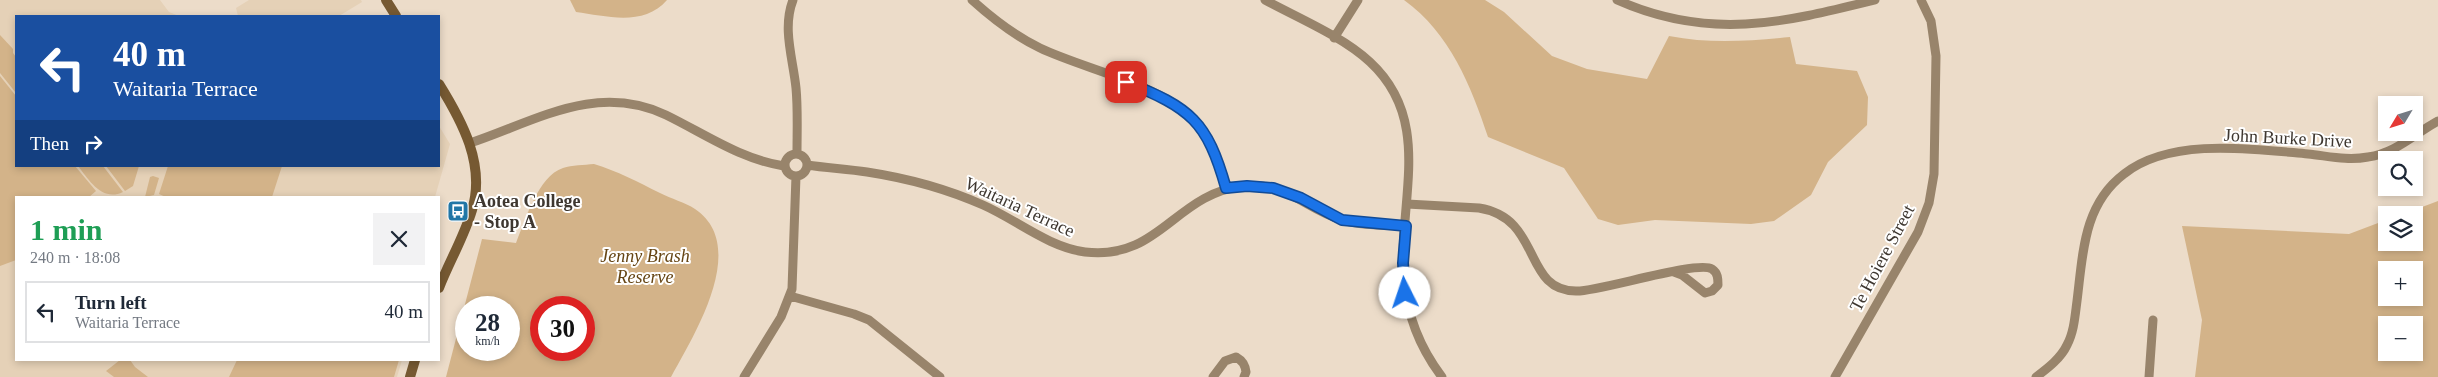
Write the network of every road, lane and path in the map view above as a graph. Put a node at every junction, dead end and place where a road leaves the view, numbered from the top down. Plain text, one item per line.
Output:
1 (386, 0) edge
2 (793, 0) edge
3 (972, 0) edge
4 (1265, 0) edge
5 (1358, 0) edge
6 (1617, 0) edge
7 (1875, 0) edge
8 (1922, 0) edge
9 (395, 15) edge
10 (1334, 38) junction
11 (440, 86) edge
12 (2438, 121) edge
13 (470, 143) junction
14 (797, 153) junction
15 (807, 165) junction
16 (784, 166) junction
17 (796, 176) junction
18 (1226, 188) junction
19 (1407, 204) junction
20 (1406, 226) junction
21 (1674, 272) junction
22 (440, 286) edge
23 (790, 296) junction
24 (2153, 320) dead end
25 (415, 361) edge
26 (410, 377) edge
27 (744, 377) edge
28 (940, 377) edge
29 (1213, 377) edge
30 (1244, 377) edge
31 (1442, 377) edge
32 (1835, 377) edge
33 (2036, 377) edge
34 (2149, 377) edge

1 - 9 street
2 - 14 street
3 - 18 street
4 - 10 street
5 - 10 street
6 - 7 street
8 - 32 street, Te Hoiere Street
10 - 19 street
11 - 13 street
12 - 33 street, John Burke Drive
13 - 16 street
13 - 22 street
14 - 15 street
14 - 16 street
15 - 17 street
15 - 18 street, Waitaria Terrace
16 - 17 street
17 - 23 street
18 - 20 street, Waitaria Terrace
19 - 20 street
19 - 21 street
20 - 31 street
21 - 21 street
23 - 27 street
23 - 28 street
24 - 34 street
25 - 26 street
29 - 30 street

